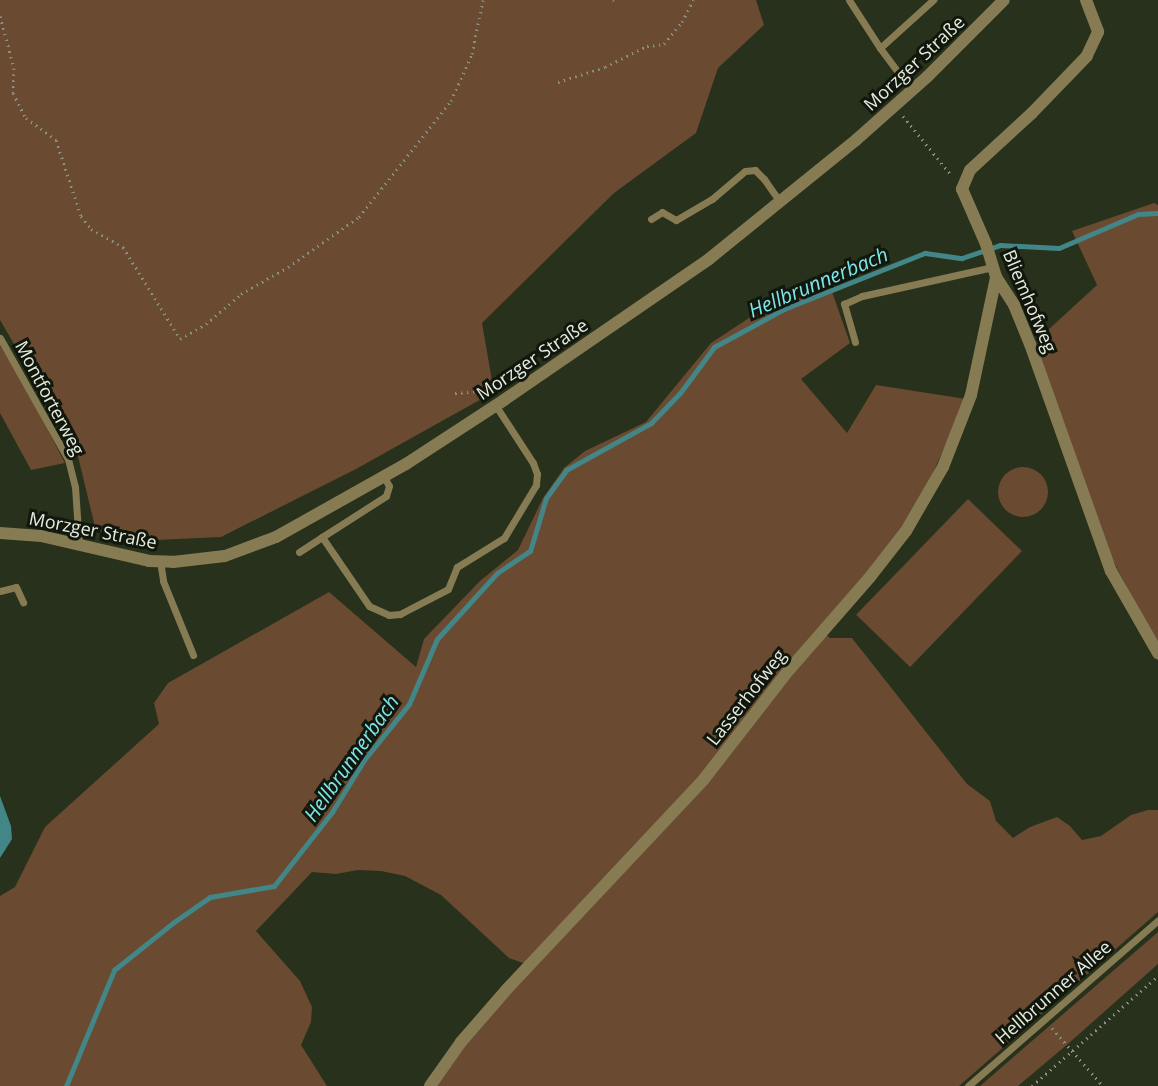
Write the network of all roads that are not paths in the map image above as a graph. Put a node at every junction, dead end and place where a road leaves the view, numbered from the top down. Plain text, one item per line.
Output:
1 (849, 0) edge
2 (933, 0) edge
3 (1004, 0) edge
4 (1086, 0) edge
5 (880, 48) junction
6 (912, 91) junction
7 (780, 202) junction
8 (651, 219) dead end
9 (993, 267) junction
10 (0, 338) edge
11 (855, 342) dead end
12 (496, 406) junction
13 (384, 477) junction
14 (0, 532) edge
15 (322, 537) junction
16 (79, 545) junction
17 (299, 552) dead end
18 (160, 561) junction
19 (0, 591) edge
20 (22, 602) dead end
21 (1158, 652) edge
22 (193, 655) dead end
23 (1158, 920) edge
24 (430, 1086) edge
25 (968, 1086) edge

1 - 5 lane
2 - 5 lane
3 - 6 street, Morzger Straße
4 - 9 street, Bliemhofweg
5 - 6 lane
6 - 7 street, Morzger Straße
7 - 8 lane
7 - 12 street, Morzger Straße
9 - 11 lane
9 - 21 street, Bliemhofweg
9 - 24 street, Lasserhofweg
10 - 16 lane, Montforterweg
12 - 13 street, Morzger Straße
12 - 15 lane
13 - 15 lane
13 - 18 street, Morzger Straße
14 - 16 street, Morzger Straße
15 - 17 lane
16 - 18 street, Morzger Straße
18 - 22 lane
19 - 20 lane
23 - 25 lane, Hellbrunner Allee

